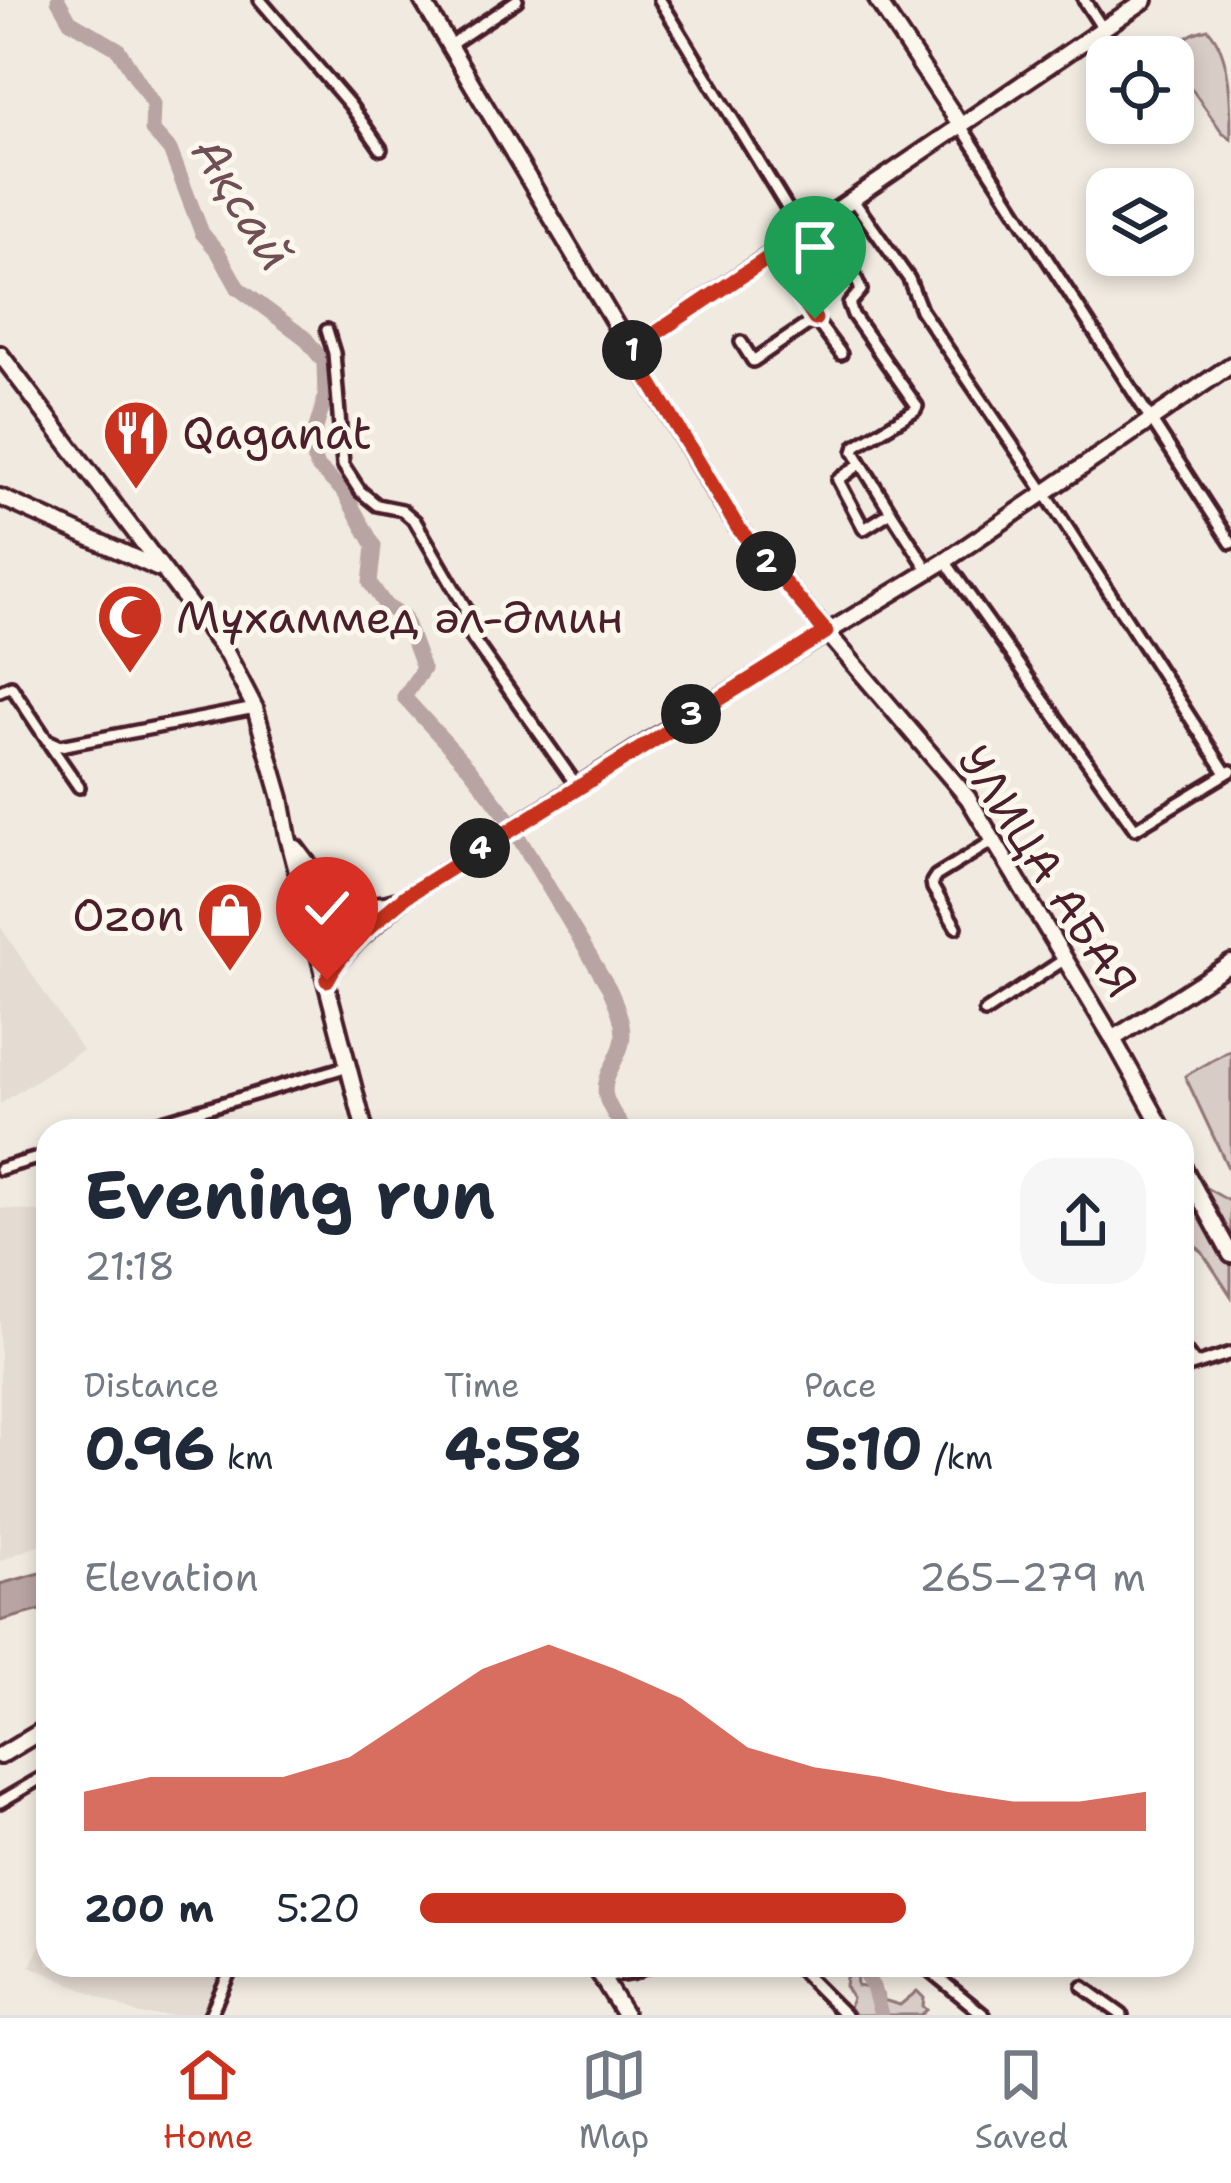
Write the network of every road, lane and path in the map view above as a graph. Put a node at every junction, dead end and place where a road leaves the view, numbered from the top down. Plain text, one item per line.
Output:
1 (260, 0) edge
2 (422, 0) edge
3 (517, 0) edge
4 (660, 0) edge
5 (877, 0) edge
6 (1084, 0) edge
7 (1145, 0) edge
8 (1103, 28) junction
9 (450, 45) junction
10 (961, 126) junction
11 (381, 149) dead end
12 (854, 200) junction
13 (818, 224) junction
14 (803, 234) junction
15 (774, 254) junction
16 (815, 319) junction
17 (327, 329) dead end
18 (741, 342) dead end
19 (631, 350) junction
20 (0, 354) edge
21 (841, 354) dead end
22 (1231, 364) edge
23 (1151, 421) junction
24 (860, 464) junction
25 (1045, 493) junction
26 (0, 497) edge
27 (890, 512) junction
28 (1231, 543) edge
29 (945, 561) junction
30 (162, 570) junction
31 (929, 571) junction
32 (826, 632) junction
33 (0, 691) edge
34 (255, 708) junction
35 (47, 740) junction
36 (1229, 772) edge
37 (79, 787) dead end
38 (578, 787) junction
39 (288, 837) junction
40 (993, 841) junction
41 (406, 896) junction
42 (956, 927) dead end
43 (1065, 959) junction
44 (1231, 963) edge
45 (327, 980) junction
46 (986, 1012) dead end
47 (1113, 1039) junction
48 (349, 1066) junction
49 (170, 1119) edge
50 (362, 1119) edge
51 (1156, 1119) edge
52 (36, 1158) edge
53 (0, 1169) edge
54 (1194, 1187) edge
55 (1231, 1255) edge
56 (1231, 1354) edge
57 (1195, 1364) edge
58 (36, 1734) edge
59 (0, 1756) edge
60 (36, 1781) edge
61 (0, 1802) edge
62 (227, 1977) edge
63 (602, 1977) edge
64 (808, 1977) edge
65 (938, 1977) edge
66 (1083, 1987) dead end
67 (210, 2015) edge
68 (625, 2015) edge
69 (845, 2015) edge
70 (984, 2015) edge
71 (1122, 2015) edge

1 - 11 street
2 - 9 main road, УЛИЦА АБАЯ
3 - 9 street
4 - 14 street
5 - 10 main road
6 - 8 street
7 - 8 main road
8 - 10 main road
9 - 19 main road, УЛИЦА АБАЯ
10 - 12 main road
10 - 23 street
12 - 13 main road
12 - 25 street
13 - 14 main road
13 - 24 street
14 - 15 main road
15 - 16 street
15 - 19 main road
16 - 18 street
16 - 21 street
17 - 38 street
19 - 32 main road, УЛИЦА АБАЯ
20 - 30 main road
22 - 23 main road
23 - 25 main road
23 - 28 street
24 - 27 street
24 - 27 street
25 - 29 main road
25 - 36 street
26 - 30 main road
27 - 31 street
29 - 31 main road
29 - 36 street
30 - 34 main road
31 - 32 main road
32 - 38 main road
32 - 40 main road, УЛИЦА АБАЯ
33 - 35 street
34 - 35 street
34 - 39 main road
35 - 37 street
38 - 41 main road
39 - 41 main road
39 - 45 main road
40 - 42 street
40 - 43 main road, УЛИЦА АБАЯ
41 - 45 main road
43 - 46 street
43 - 47 main road, УЛИЦА АБАЯ
44 - 47 main road
45 - 48 main road
47 - 51 main road, УЛИЦА АБАЯ
48 - 49 street
48 - 50 main road
52 - 53 street
54 - 55 main road
56 - 57 street
58 - 59 main road
60 - 61 street
62 - 67 street
63 - 68 main road
64 - 69 street
65 - 70 street
66 - 71 street

